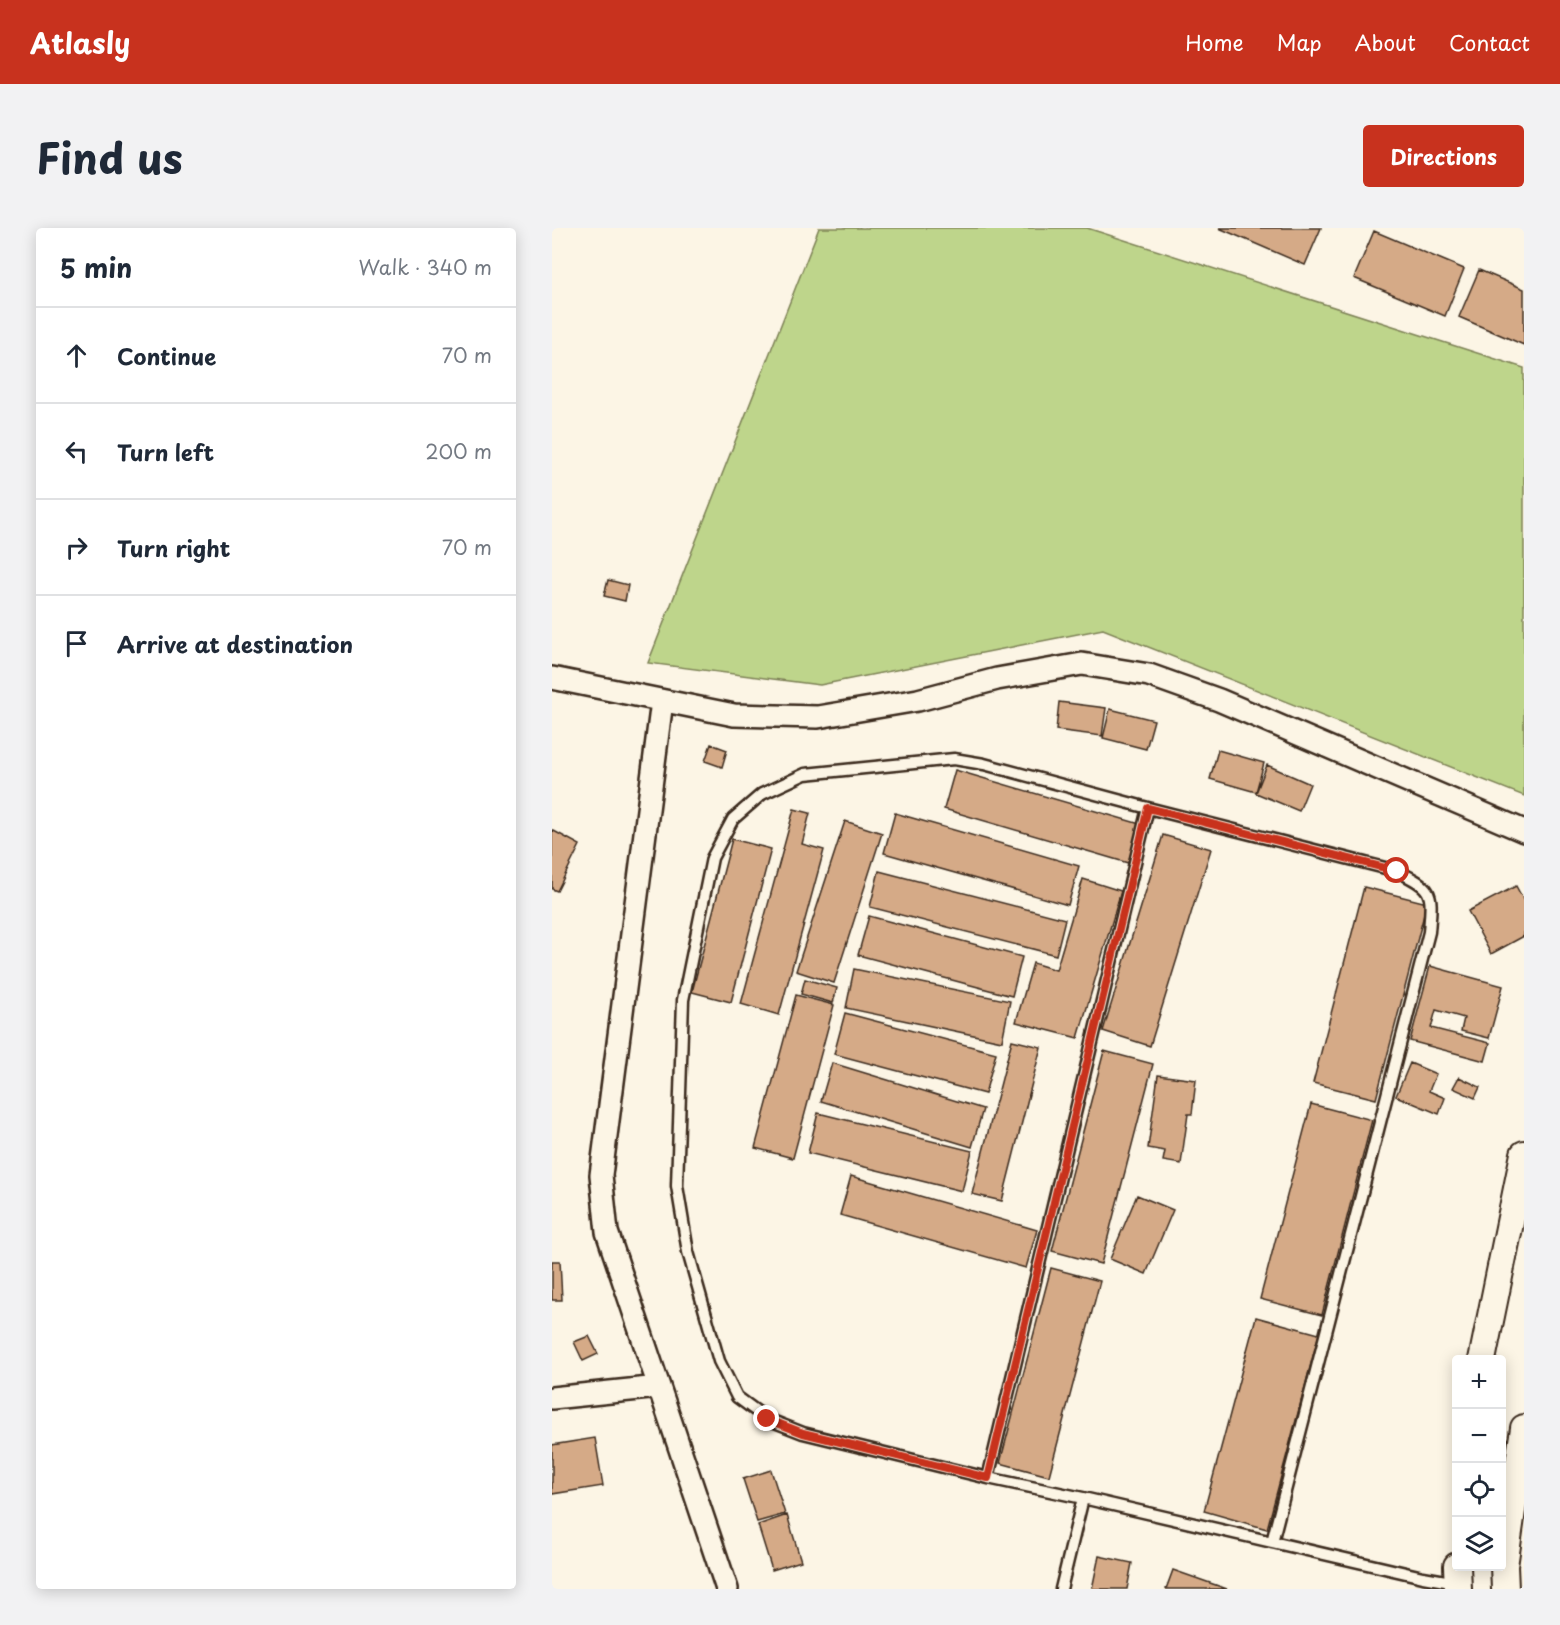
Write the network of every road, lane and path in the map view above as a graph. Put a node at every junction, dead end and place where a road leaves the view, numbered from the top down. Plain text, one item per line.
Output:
1 (552, 678) edge
2 (662, 701) junction
3 (1148, 808) junction
4 (1524, 831) edge
5 (1524, 1154) edge
6 (1483, 1355) edge
7 (659, 1387) junction
8 (552, 1398) edge
9 (1524, 1428) edge
10 (988, 1478) junction
11 (1083, 1498) junction
12 (1272, 1542) junction
13 (1458, 1580) edge
14 (727, 1589) edge
15 (1061, 1589) edge
16 (1505, 1589) edge

1 - 2 street
2 - 4 street
2 - 7 street
3 - 10 lane
3 - 10 lane
3 - 12 lane
5 - 6 street
7 - 8 street
7 - 14 street
9 - 16 street
10 - 11 lane
11 - 12 lane
11 - 15 lane
12 - 13 lane

